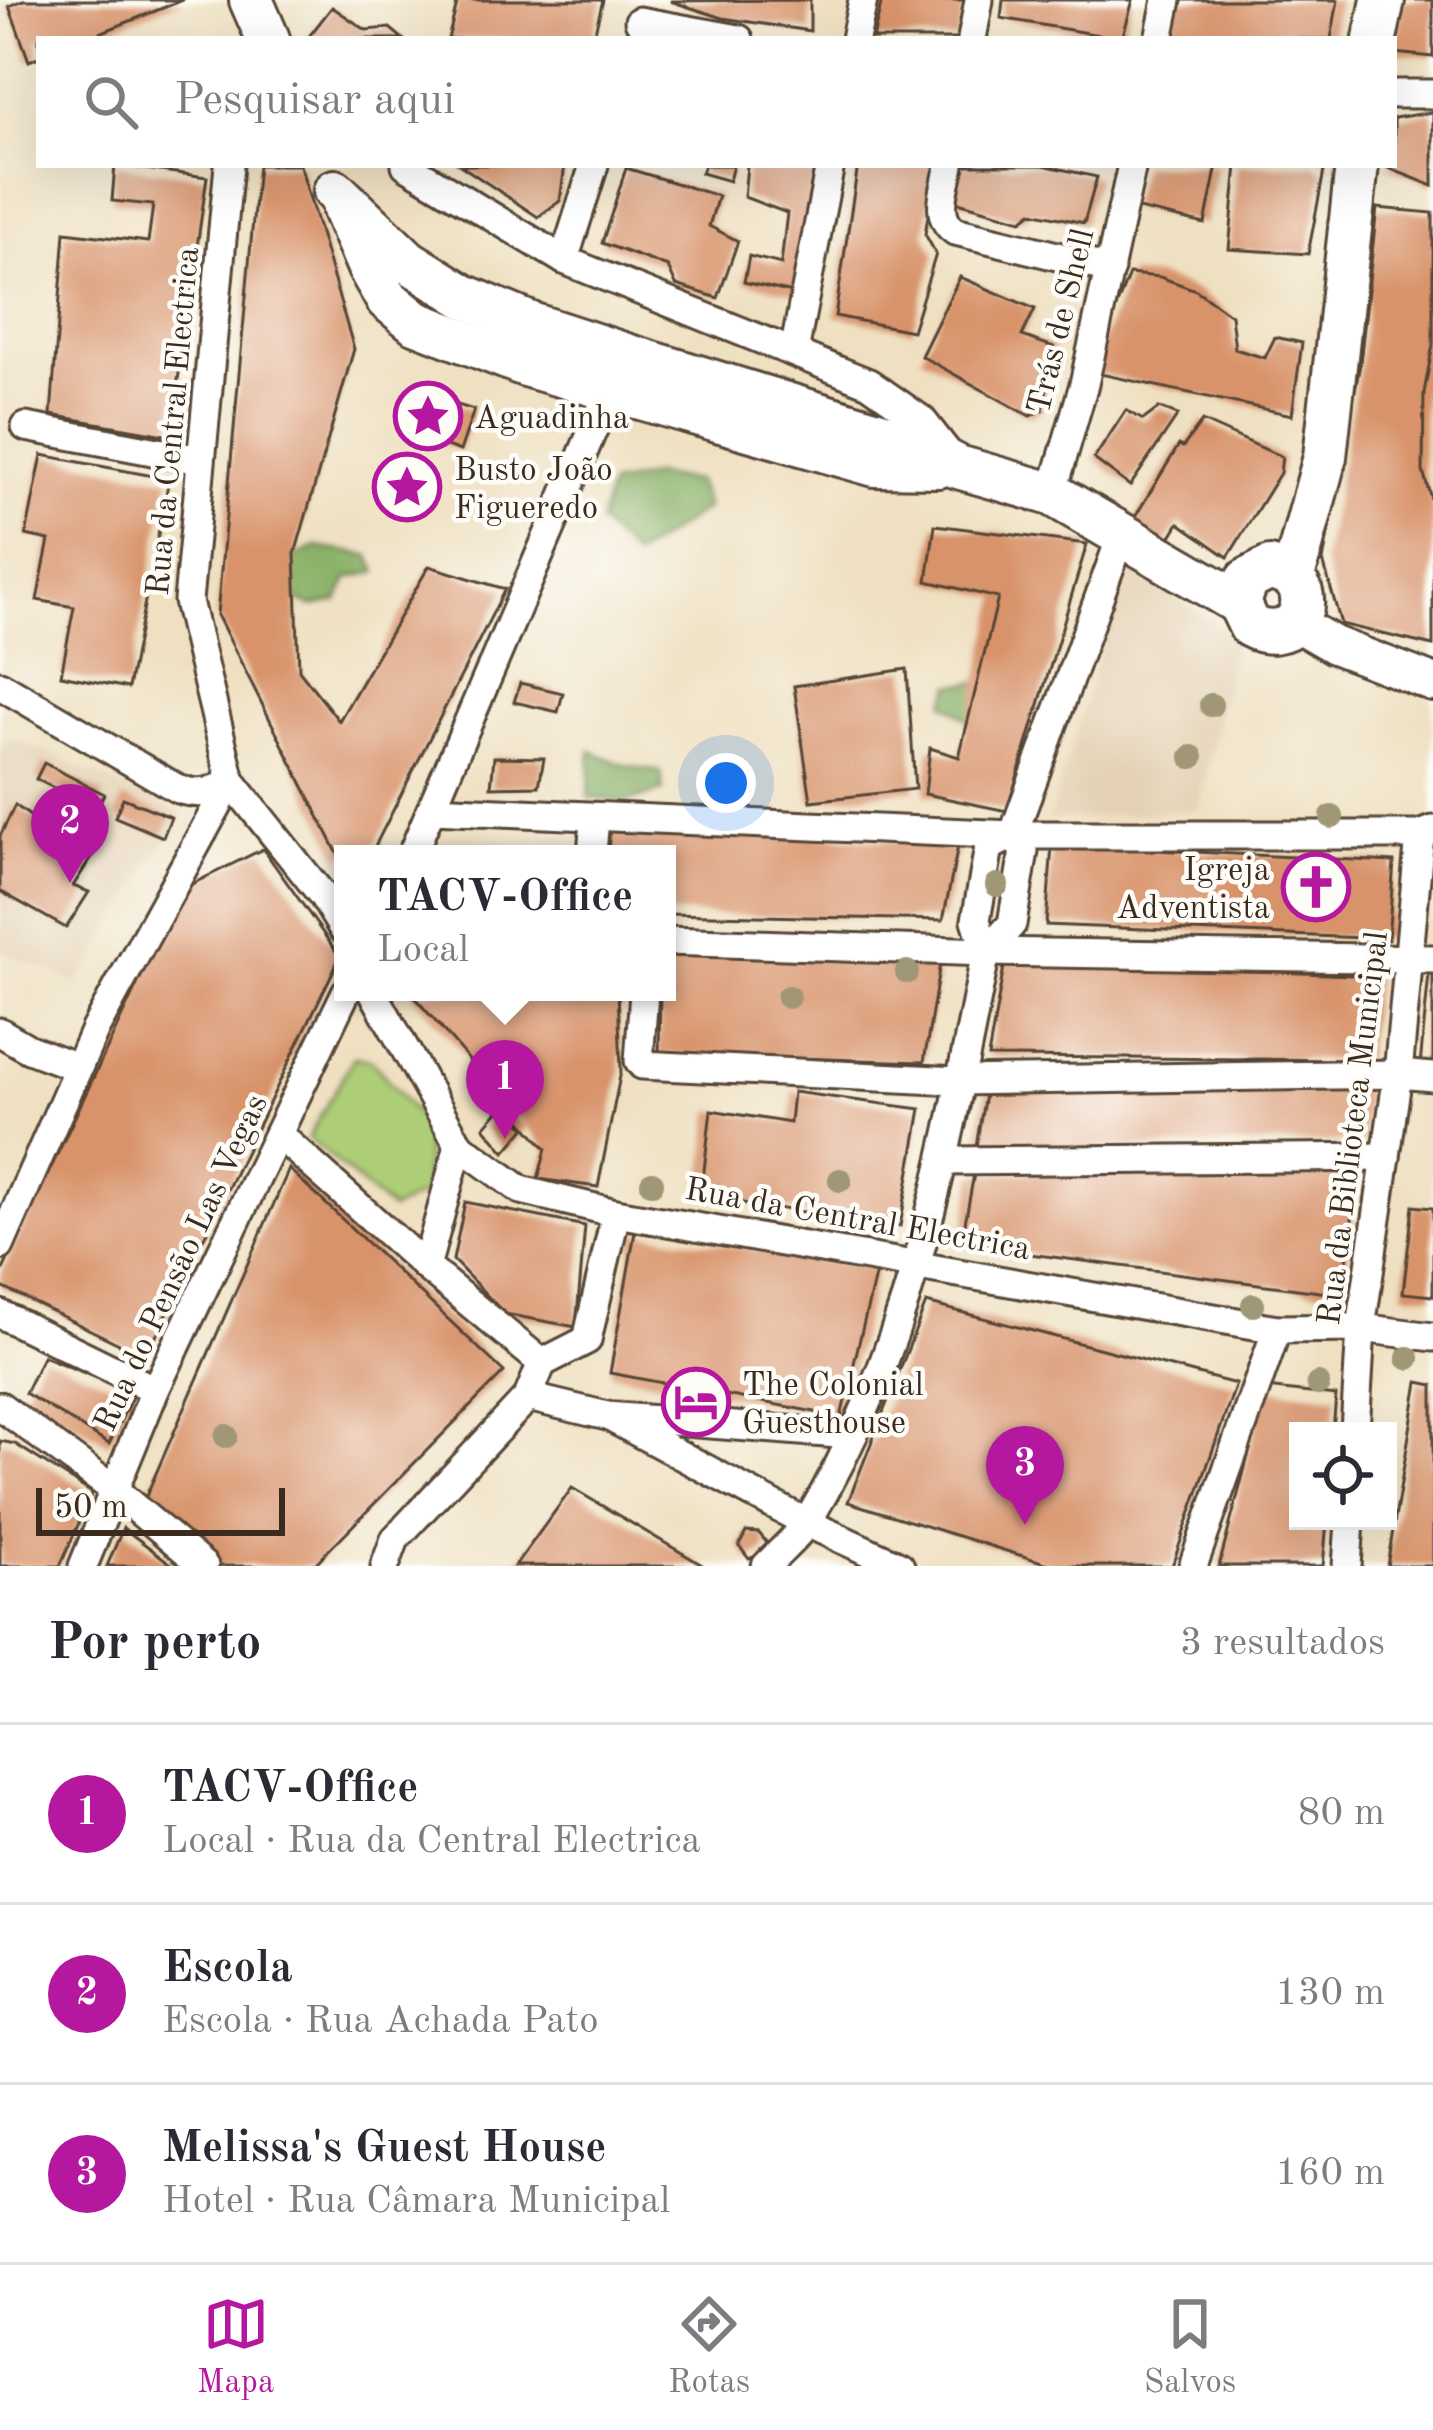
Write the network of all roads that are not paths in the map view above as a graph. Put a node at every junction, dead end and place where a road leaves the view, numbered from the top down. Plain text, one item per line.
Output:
1 (248, 0) edge
2 (862, 0) edge
3 (979, 0) edge
4 (1168, 0) edge
5 (1383, 0) edge
6 (638, 20) edge
7 (242, 36) edge
8 (266, 36) edge
9 (723, 36) edge
10 (856, 36) edge
11 (982, 36) edge
12 (1160, 36) edge
13 (1377, 36) edge
14 (1397, 94) edge
15 (1433, 94) edge
16 (230, 168) edge
17 (411, 168) edge
18 (593, 168) edge
19 (829, 168) edge
20 (949, 168) edge
21 (1131, 168) edge
22 (1357, 168) edge
23 (329, 178) edge
24 (564, 260) junction
25 (1110, 268) junction
26 (794, 352) junction
27 (617, 373) junction
28 (26, 427) dead end
29 (200, 460) junction
30 (958, 466) junction
31 (1052, 494) junction
32 (1122, 534) junction
33 (1293, 577) junction
34 (1239, 603) junction
35 (1296, 623) junction
36 (1433, 683) edge
37 (0, 686) edge
38 (231, 781) junction
39 (431, 809) junction
40 (596, 817) junction
41 (1426, 832) edge
42 (1013, 835) junction
43 (416, 845) edge
44 (593, 845) edge
45 (334, 914) edge
46 (676, 941) edge
47 (986, 952) junction
48 (1421, 959) edge
49 (342, 1001) edge
50 (378, 1001) edge
51 (643, 1001) edge
52 (0, 1032) edge
53 (77, 1066) junction
54 (1398, 1074) junction
55 (1433, 1077) edge
56 (958, 1081) junction
57 (278, 1134) junction
58 (459, 1145) junction
59 (1386, 1157) junction
60 (945, 1161) junction
61 (616, 1213) junction
62 (0, 1246) edge
63 (917, 1263) junction
64 (426, 1267) junction
65 (0, 1313) edge
66 (1361, 1328) junction
67 (1277, 1329) junction
68 (1433, 1337) edge
69 (542, 1363) junction
70 (155, 1390) junction
71 (528, 1397) junction
72 (0, 1406) edge
73 (607, 1416) junction
74 (1356, 1422) edge
75 (851, 1435) junction
76 (113, 1489) junction
77 (807, 1523) junction
78 (1349, 1530) edge
79 (83, 1566) edge
80 (204, 1566) edge
81 (385, 1566) edge
82 (766, 1566) edge
83 (900, 1566) edge
84 (1193, 1566) edge
85 (1347, 1566) edge

1 - 7 street
1 - 8 main road
2 - 10 street
3 - 11 street
4 - 12 street
5 - 13 main road
6 - 9 street
14 - 15 street
16 - 29 street, Rua da Central Electrica
17 - 24 street
18 - 24 street
19 - 26 street
20 - 25 street
21 - 25 street, Trás de Shell
22 - 33 main road
23 - 27 main road
24 - 26 street
25 - 31 street, Trás de Shell
26 - 30 street
27 - 30 main road
27 - 39 street
28 - 29 street
29 - 38 street, Rua da Central Electrica
30 - 31 main road
31 - 32 main road
32 - 34 main road
32 - 42 street
33 - 34 main road
33 - 35 main road
34 - 35 main road
35 - 36 main road
37 - 38 street
38 - 45 street, Rua da Central Electrica
38 - 53 street
39 - 40 street
39 - 43 street
40 - 42 street
40 - 44 street
41 - 42 street
41 - 48 street, Rua da Biblioteca Municipal
42 - 47 street
46 - 47 street
47 - 48 street
47 - 56 street
48 - 54 street, Rua da Biblioteca Municipal
49 - 57 street, Rua do Pensão Las Vegas
50 - 58 street, Rua da Central Electrica
51 - 56 street
52 - 53 street
53 - 62 street
54 - 55 street
54 - 56 street
54 - 59 street, Rua da Biblioteca Municipal
56 - 60 street
57 - 64 street
57 - 70 street, Rua do Pensão Las Vegas
58 - 61 street, Rua da Central Electrica
58 - 64 street
59 - 60 street
59 - 66 street, Rua da Biblioteca Municipal
60 - 63 street
61 - 63 street, Rua da Central Electrica
61 - 69 street
63 - 67 street, Rua da Central Electrica
63 - 75 street
64 - 69 street
65 - 70 street
66 - 67 street, Rua da Central Electrica
66 - 68 street, Rua da Central Electrica
66 - 74 street, Rua da Biblioteca Municipal
67 - 84 street
69 - 71 street
70 - 76 street, Rua do Pensão Las Vegas
71 - 73 street
71 - 81 street
72 - 76 street
73 - 75 street
73 - 77 street
75 - 77 street
76 - 79 street, Rua do Pensão Las Vegas
76 - 80 street
77 - 82 street
77 - 83 street
78 - 85 street

